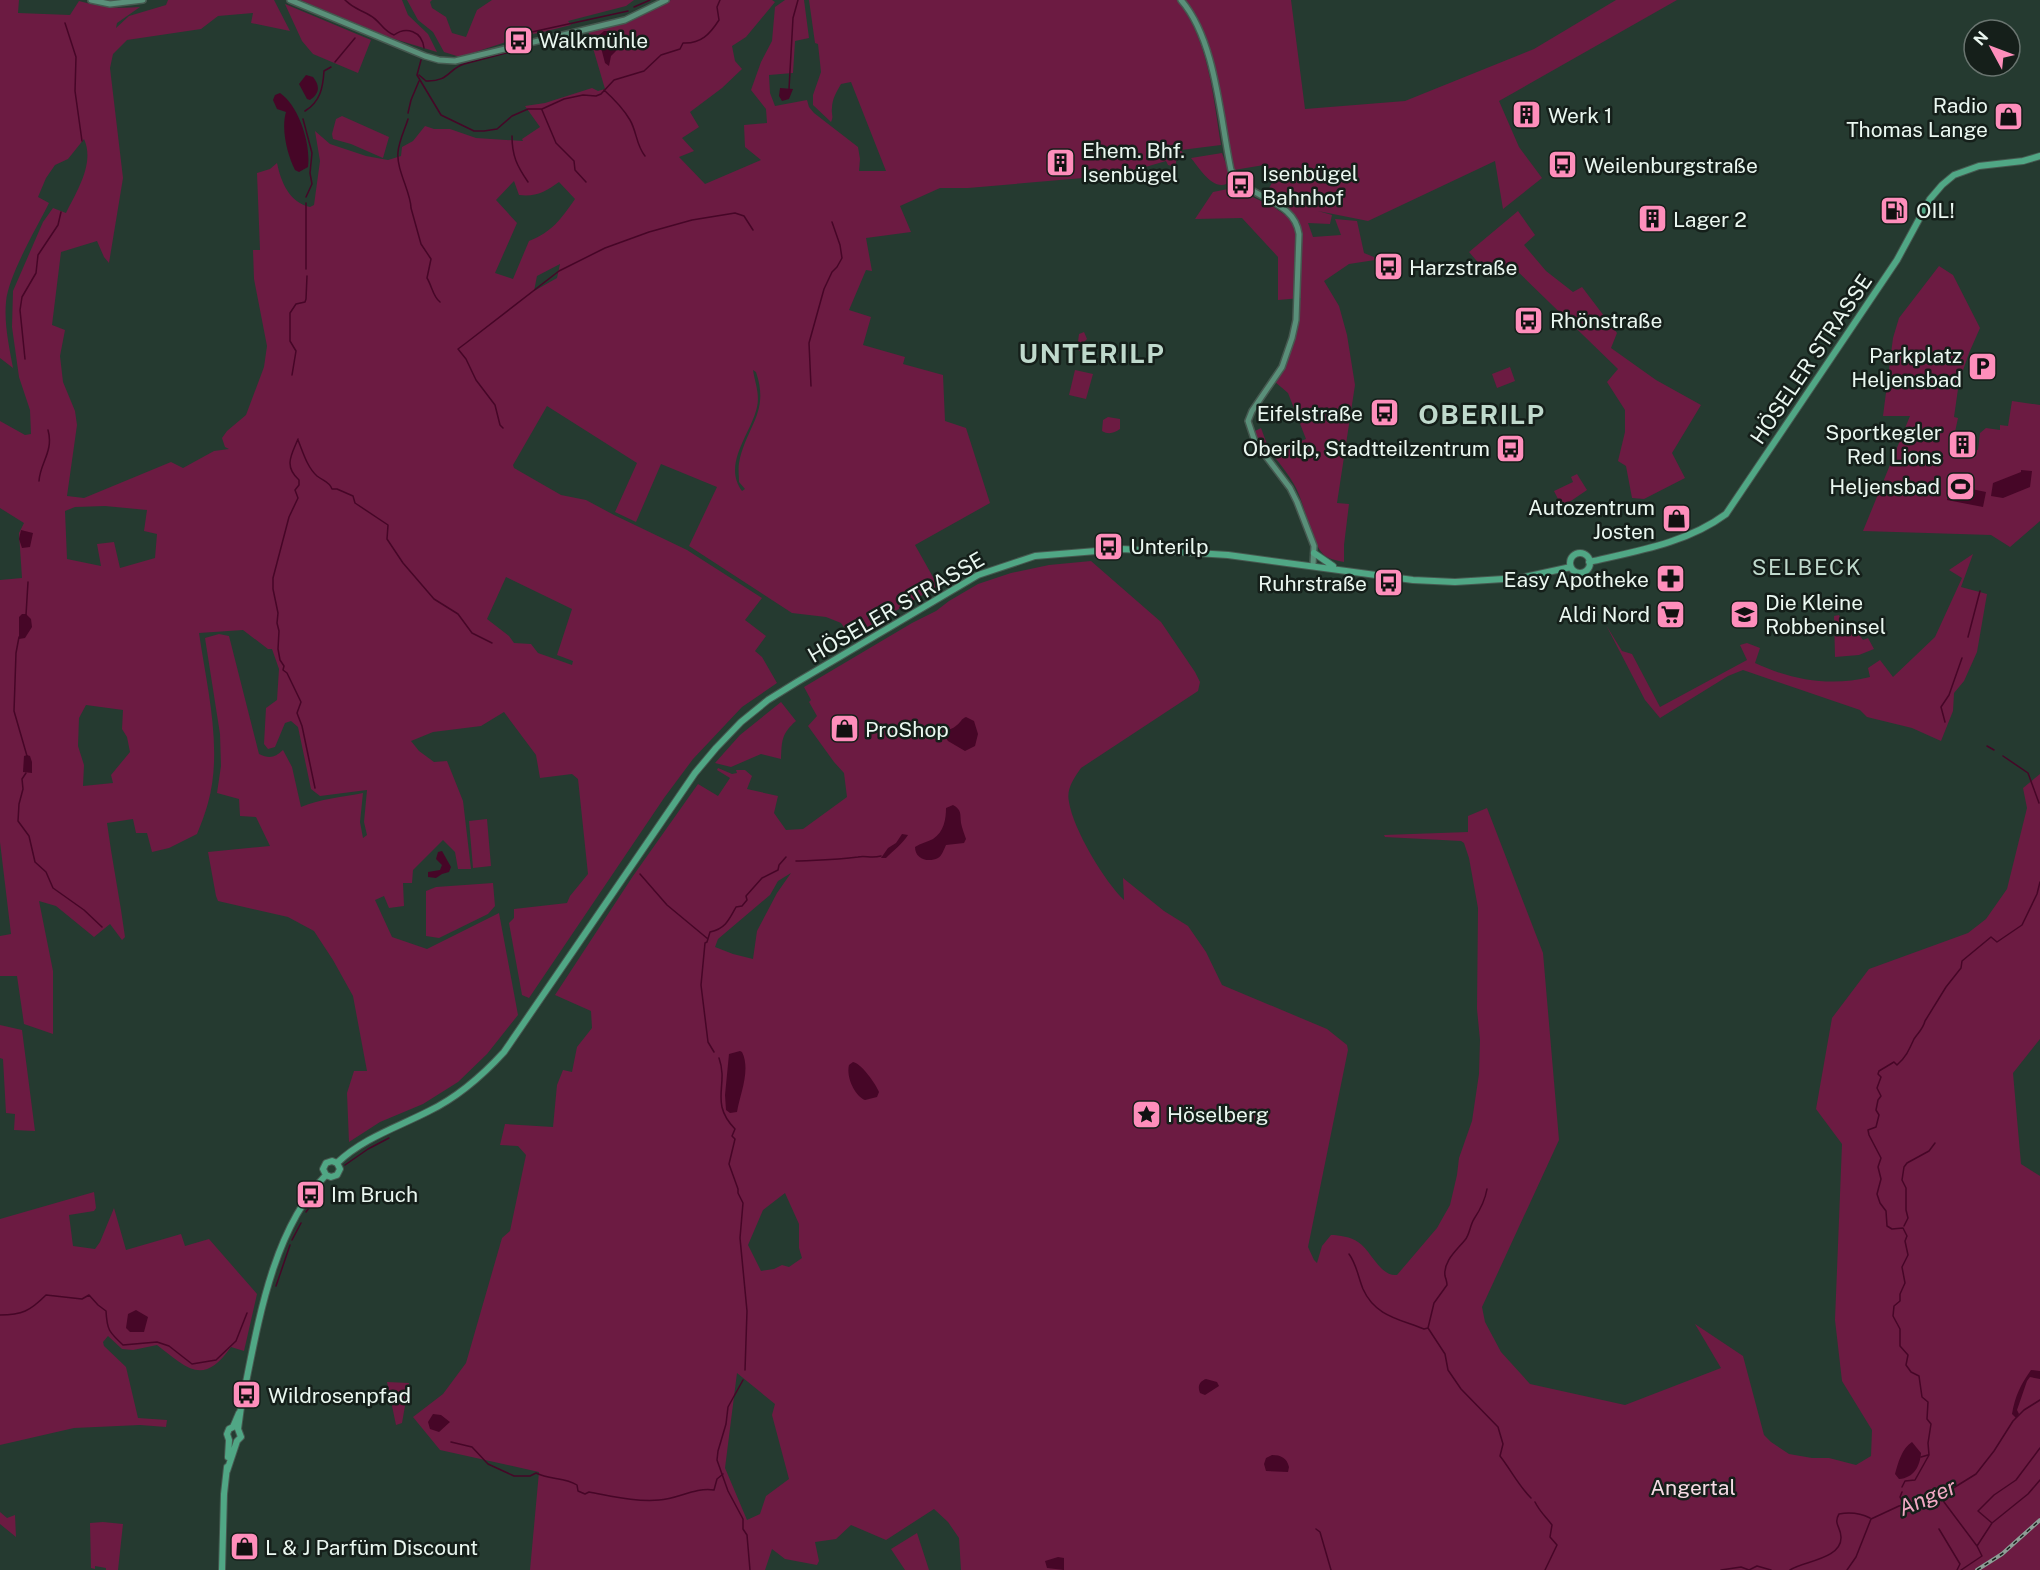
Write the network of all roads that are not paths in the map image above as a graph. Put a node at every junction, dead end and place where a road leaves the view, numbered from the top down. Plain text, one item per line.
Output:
1 (91, 0) edge
2 (143, 0) edge
3 (290, 0) edge
4 (666, 0) edge
5 (1181, 0) edge
6 (2040, 156) edge
7 (1314, 553) junction
8 (1589, 562) junction
9 (1313, 565) junction
10 (1571, 567) junction
11 (1336, 568) junction
12 (337, 1163) junction
13 (326, 1175) junction
14 (236, 1428) junction
15 (230, 1440) junction
16 (237, 1441) junction
17 (227, 1471) junction
18 (222, 1570) edge

1 - 2 main road
3 - 4 main road
5 - 7 main road
6 - 8 main road, HÖSELER STRASSE
7 - 9 main road
7 - 11 main road
8 - 10 main road
8 - 10 main road
9 - 11 main road, HÖSELER STRASSE
9 - 12 main road, HÖSELER STRASSE
10 - 11 main road, HÖSELER STRASSE
12 - 13 main road
12 - 13 main road
13 - 14 main road
14 - 15 main road
14 - 16 main road
15 - 16 main road
15 - 17 main road
16 - 17 main road
17 - 18 main road

